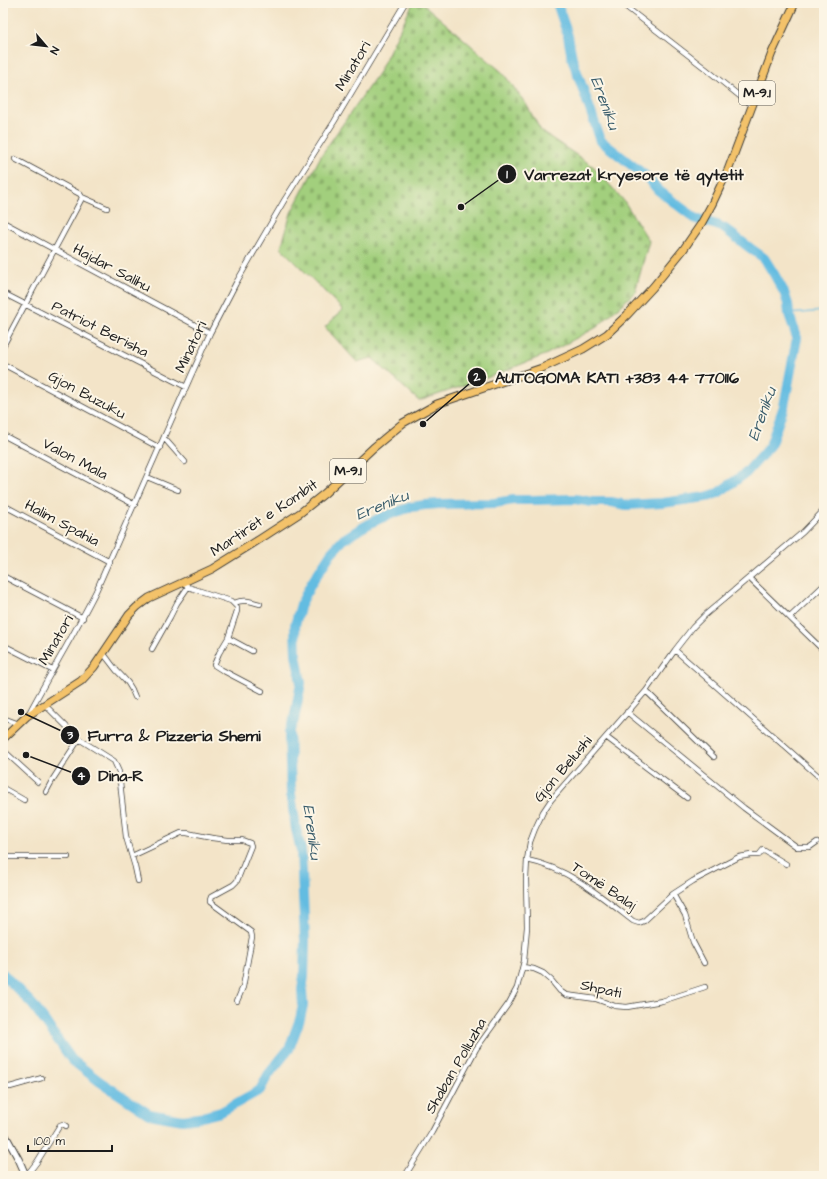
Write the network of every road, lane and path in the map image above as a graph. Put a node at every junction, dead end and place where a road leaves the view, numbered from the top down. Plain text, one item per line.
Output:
1 (405, 3) edge
2 (620, 3) edge
3 (795, 3) edge
4 (752, 106) junction
5 (16, 160) dead end
6 (82, 197) junction
7 (108, 208) dead end
8 (3, 222) edge
9 (54, 250) junction
10 (3, 293) edge
11 (25, 305) junction
12 (210, 334) junction
13 (3, 346) edge
14 (3, 364) edge
15 (186, 387) junction
16 (3, 435) edge
17 (164, 438) junction
18 (160, 448) junction
19 (185, 462) dead end
20 (147, 476) junction
21 (178, 490) dead end
22 (3, 505) edge
23 (135, 505) junction
24 (824, 510) edge
25 (110, 562) junction
26 (3, 576) edge
27 (749, 578) junction
28 (186, 585) junction
29 (824, 585) edge
30 (234, 603) junction
31 (260, 604) dead end
32 (790, 617) junction
33 (83, 618) junction
34 (228, 638) junction
35 (3, 645) edge
36 (152, 649) dead end
37 (675, 650) junction
38 (252, 651) dead end
39 (824, 651) edge
40 (103, 653) junction
41 (52, 670) junction
42 (262, 691) dead end
43 (646, 691) junction
44 (135, 697) dead end
45 (45, 705) junction
46 (627, 712) junction
47 (27, 716) junction
48 (3, 718) edge
49 (19, 724) junction
50 (606, 737) junction
51 (3, 739) edge
52 (79, 739) junction
53 (3, 750) edge
54 (714, 757) dead end
55 (824, 781) edge
56 (38, 782) dead end
57 (3, 788) edge
58 (46, 792) dead end
59 (687, 798) dead end
60 (24, 800) dead end
61 (817, 842) dead end
62 (132, 856) junction
63 (3, 857) edge
64 (68, 857) dead end
65 (527, 860) junction
66 (786, 864) dead end
67 (138, 880) dead end
68 (673, 894) junction
69 (704, 963) dead end
70 (523, 967) junction
71 (705, 987) dead end
72 (237, 1001) dead end
73 (42, 1078) dead end
74 (3, 1086) edge
75 (66, 1126) dead end
76 (3, 1131) edge
77 (26, 1176) edge
78 (405, 1176) edge

1 - 12 street, Minatori
2 - 4 street
3 - 4 main road, Martirët e Kombit / M-9.1
4 - 28 main road, Martirët e Kombit / M-9.1
5 - 6 street
6 - 7 street
6 - 9 street
8 - 9 street, Hajdar Salihu
9 - 11 street
9 - 12 street, Hajdar Salihu
10 - 11 street, Patriot Berisha
11 - 13 street
11 - 15 street, Patriot Berisha
12 - 15 street, Minatori
14 - 18 street, Gjon Buzuku
15 - 17 street, Minatori
16 - 23 street, Valon Mala
17 - 18 street, Minatori
17 - 19 street
18 - 20 street, Minatori
20 - 21 street
20 - 23 street, Minatori
22 - 25 street, Halim Spahia
23 - 25 street, Minatori
24 - 27 street, Gjon Belushi
25 - 33 street, Minatori
26 - 33 street
27 - 32 street
27 - 37 street, Gjon Belushi
28 - 30 street
28 - 36 street
28 - 40 main road, Martirët e Kombit / M-9.1
29 - 32 street
30 - 31 street
30 - 34 street
32 - 39 street
33 - 41 street, Minatori
34 - 38 street
34 - 42 street
35 - 41 street
37 - 43 street, Gjon Belushi
37 - 55 street
40 - 44 street
40 - 45 main road, Martirët e Kombit / M-9.1
41 - 47 street, Minatori
43 - 46 street, Gjon Belushi
43 - 54 street
45 - 47 main road, Martirët e Kombit / M-9.1
45 - 52 street
46 - 50 street, Gjon Belushi
46 - 61 street
47 - 49 main road, Martirët e Kombit / M-9.1
48 - 49 street
49 - 51 main road, Martirët e Kombit / M-9.1
50 - 59 street
50 - 65 street, Gjon Belushi
52 - 58 street
52 - 62 street
53 - 56 street
57 - 60 street
62 - 67 street
62 - 72 street
63 - 64 street
65 - 68 street, Tomë Balaj
65 - 70 street, Gjon Belushi
66 - 68 street, Tomë Balaj
68 - 69 street
70 - 71 street, Shpati
70 - 78 street, Shaban Polluzha
73 - 74 street
75 - 77 street
76 - 77 street

